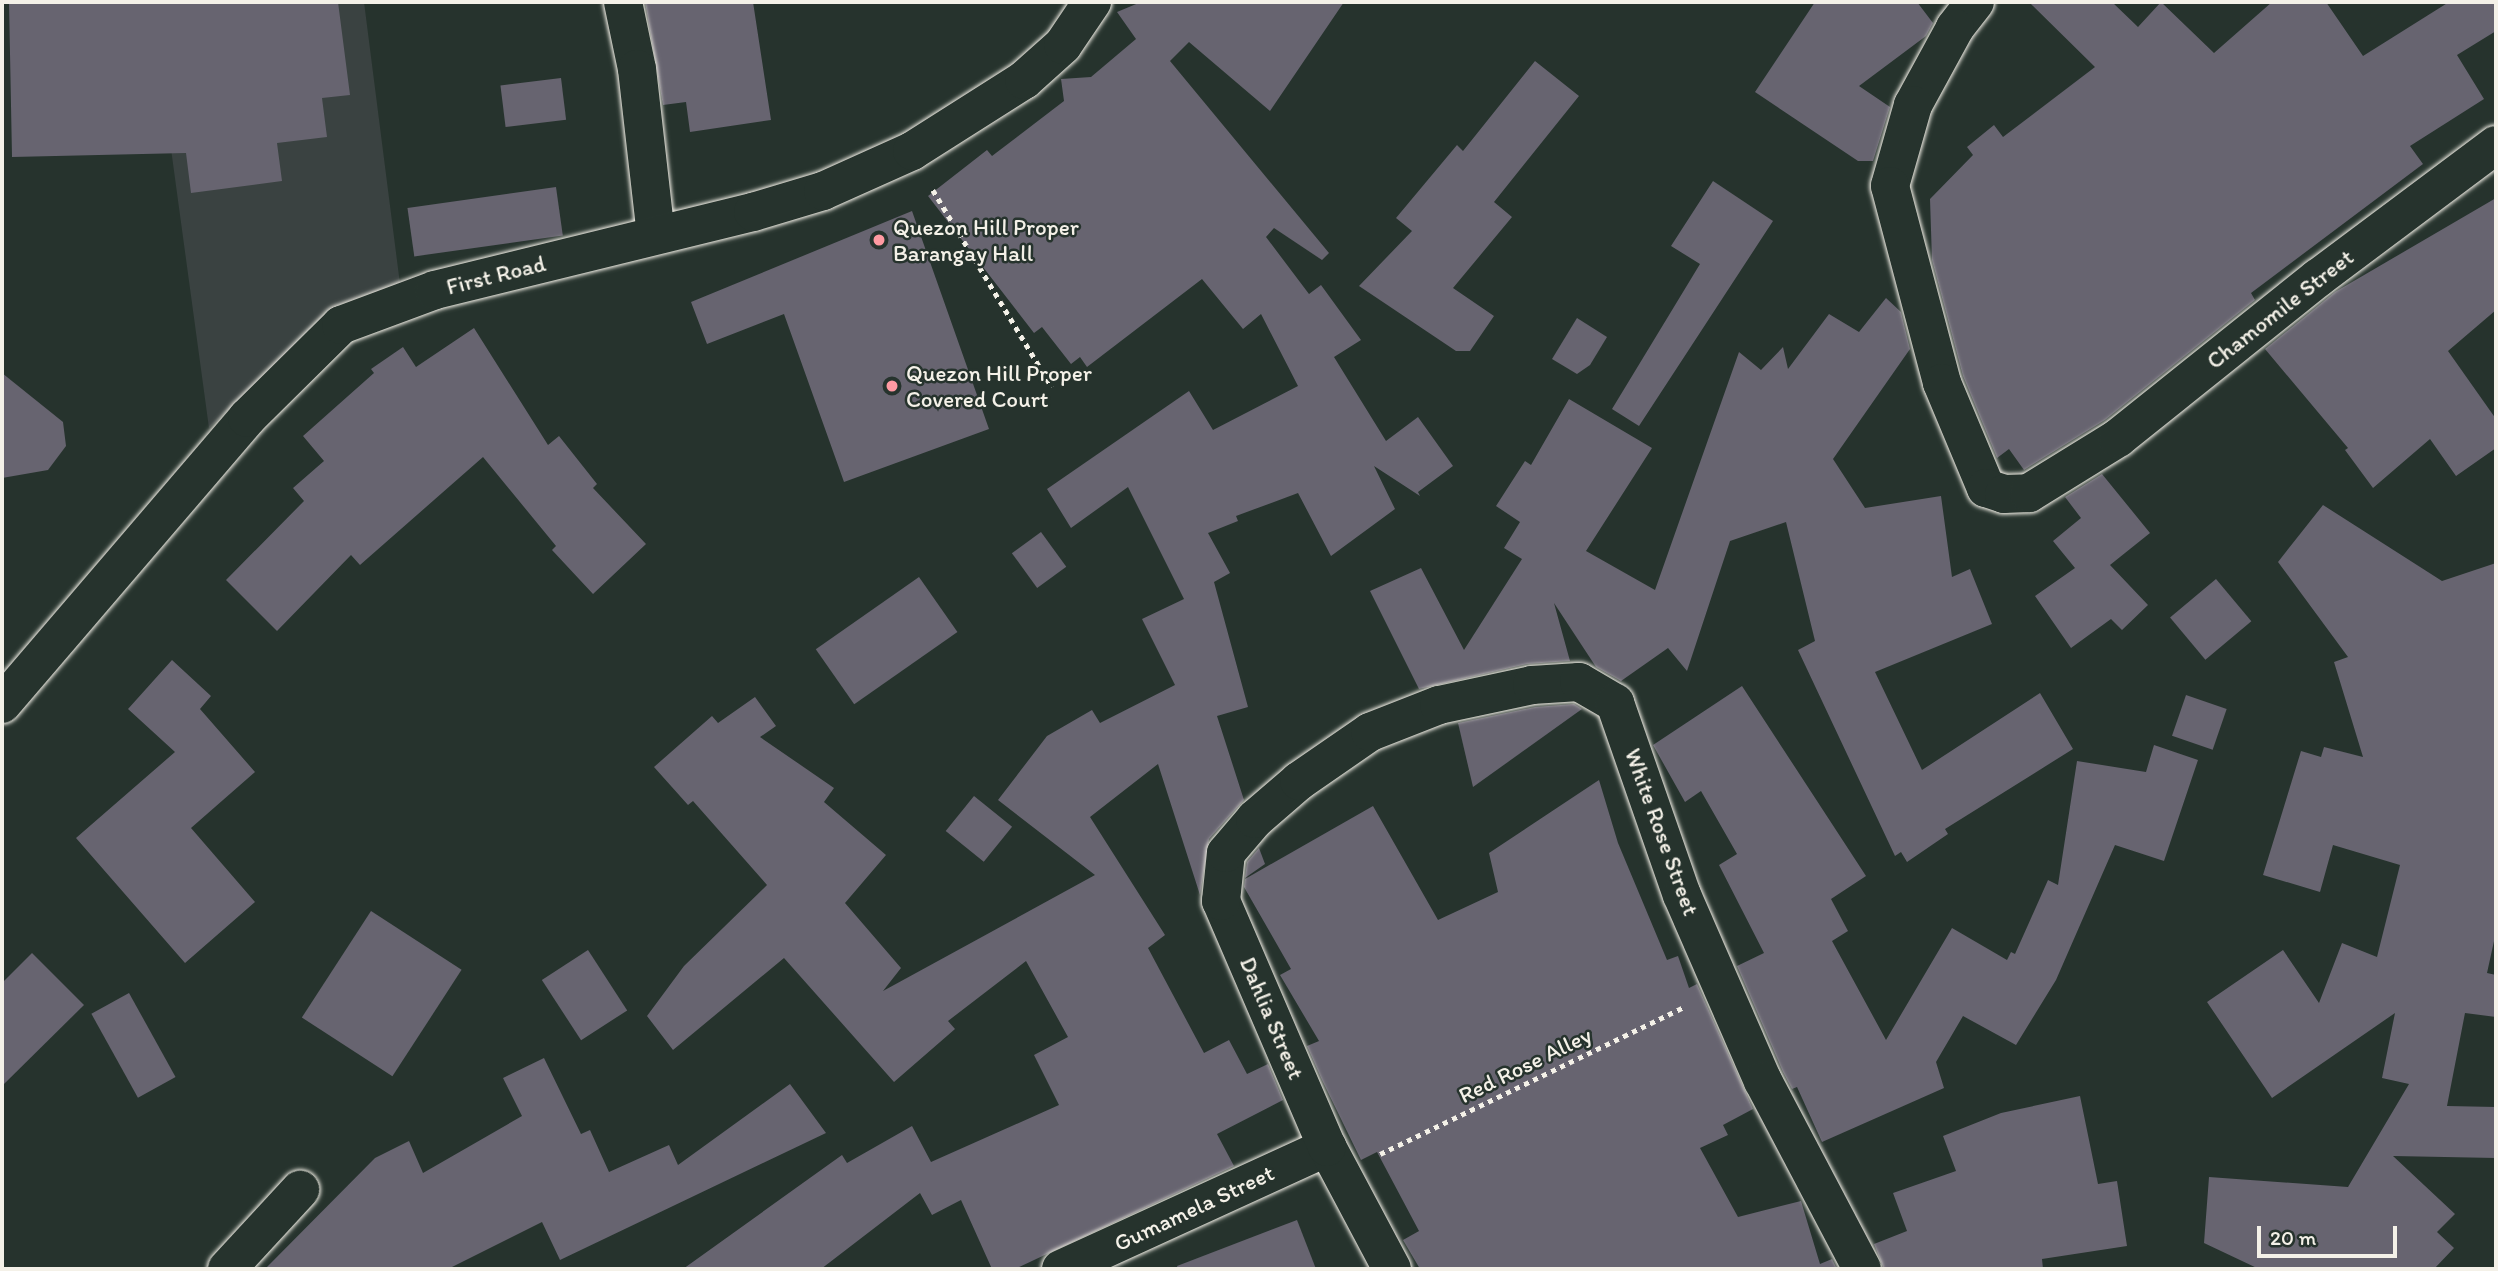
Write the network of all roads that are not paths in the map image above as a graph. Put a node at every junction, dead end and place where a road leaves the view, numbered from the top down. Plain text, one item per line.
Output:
1 (623, 2) edge
2 (1092, 2) edge
3 (1975, 2) edge
4 (2496, 145) edge
5 (656, 235) junction
6 (2, 704) edge
7 (1299, 781) joint
8 (1335, 1160) junction
9 (300, 1190) dead end
10 (227, 1269) edge
11 (1061, 1269) edge
12 (1392, 1269) edge
13 (1862, 1269) edge

1 - 5 street
2 - 5 street, First Road
3 - 4 street, Chamomile Street
5 - 6 street, First Road
7 - 8 street, Dahlia Street
7 - 13 street, White Rose Street
8 - 11 street, Gumamela Street
8 - 12 street, Dahlia Street
9 - 10 street

